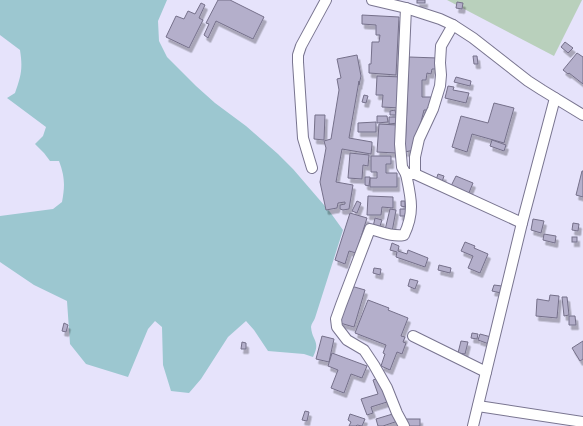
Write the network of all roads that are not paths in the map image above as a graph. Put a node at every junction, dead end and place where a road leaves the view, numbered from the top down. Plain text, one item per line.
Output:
1 (326, 0) edge
2 (372, 0) edge
3 (402, 4) edge
4 (453, 25) junction
5 (555, 98) junction
6 (582, 111) edge
7 (312, 168) dead end
8 (411, 174) junction
9 (522, 223) junction
10 (413, 336) dead end
11 (486, 372) junction
12 (478, 406) junction
13 (583, 422) edge
14 (402, 426) edge
15 (473, 426) edge

1 - 7 street
2 - 3 street
3 - 4 street
3 - 8 street
4 - 5 street
4 - 8 street
5 - 6 street
5 - 9 street
8 - 9 street
8 - 14 street
9 - 11 street
10 - 11 street
11 - 12 street
12 - 13 street
12 - 15 street

